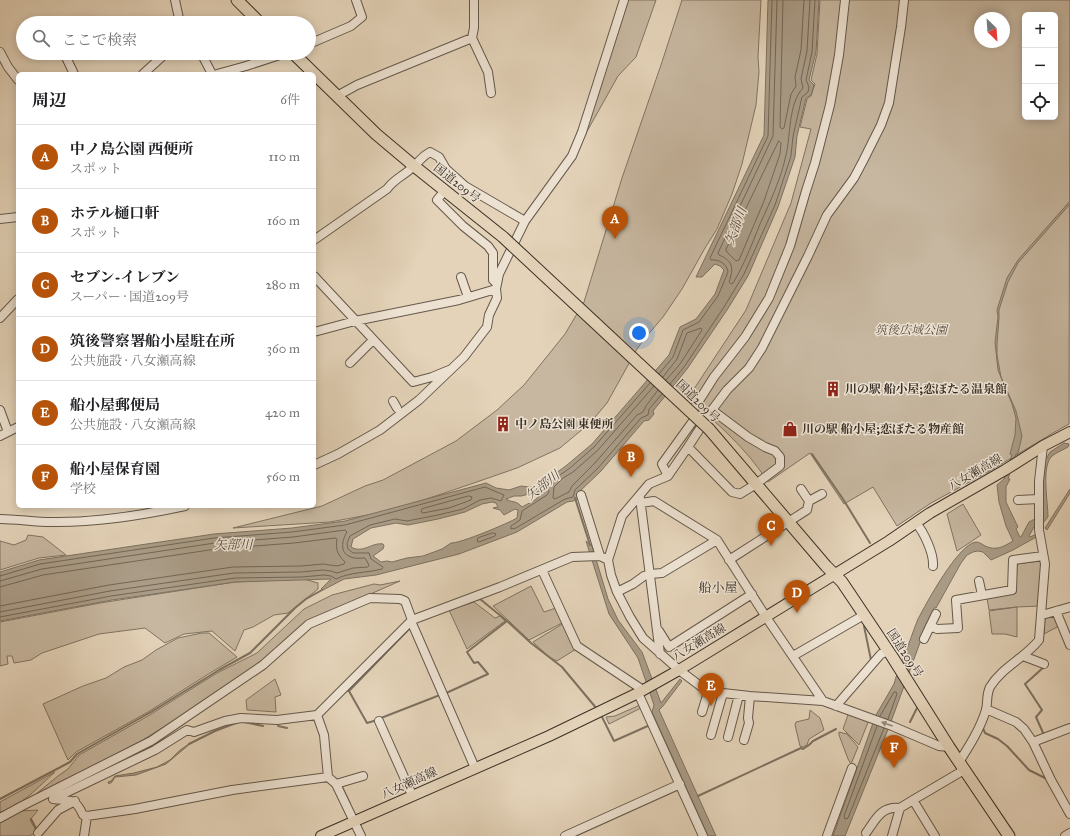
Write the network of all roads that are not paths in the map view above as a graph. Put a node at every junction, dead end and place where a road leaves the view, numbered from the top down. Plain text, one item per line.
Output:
1 (175, 0) edge
2 (237, 0) edge
3 (356, 0) edge
4 (474, 0) edge
5 (624, 0) edge
6 (845, 0) edge
7 (904, 0) edge
8 (178, 16) edge
9 (253, 16) edge
10 (472, 38) junction
11 (316, 41) edge
12 (0, 52) edge
13 (67, 60) edge
14 (158, 60) edge
15 (205, 60) edge
16 (264, 60) edge
17 (300, 60) edge
18 (73, 72) edge
19 (145, 72) edge
20 (211, 72) edge
21 (224, 72) edge
22 (312, 72) edge
23 (316, 75) edge
24 (16, 77) edge
25 (492, 93) dead end
26 (337, 96) junction
27 (414, 166) junction
28 (441, 196) dead end
29 (16, 217) edge
30 (0, 219) edge
31 (525, 221) junction
32 (316, 239) edge
33 (461, 277) dead end
34 (316, 278) edge
35 (497, 287) junction
36 (468, 297) junction
37 (16, 300) edge
38 (0, 318) edge
39 (355, 321) junction
40 (316, 331) edge
41 (373, 340) junction
42 (350, 363) dead end
43 (453, 368) junction
44 (393, 401) dead end
45 (695, 407) dead end
46 (397, 408) dead end
47 (0, 410) edge
48 (712, 410) junction
49 (692, 421) dead end
50 (16, 428) edge
51 (8, 432) junction
52 (1070, 432) edge
53 (0, 436) edge
54 (1043, 446) junction
55 (688, 447) junction
56 (316, 464) edge
57 (668, 476) junction
58 (756, 484) junction
59 (801, 489) dead end
60 (822, 494) dead end
61 (580, 495) dead end
62 (1039, 499) junction
63 (640, 500) junction
64 (1018, 500) dead end
65 (809, 501) junction
66 (176, 508) edge
67 (0, 519) edge
68 (787, 522) junction
69 (916, 523) junction
70 (717, 540) junction
71 (600, 556) junction
72 (1043, 556) junction
73 (608, 560) junction
74 (730, 560) junction
75 (933, 566) dead end
76 (542, 570) junction
77 (650, 574) junction
78 (834, 575) junction
79 (979, 581) dead end
80 (617, 592) junction
81 (752, 594) junction
82 (982, 595) junction
83 (1070, 607) edge
84 (1056, 611) junction
85 (936, 614) dead end
86 (864, 615) junction
87 (1042, 615) junction
88 (766, 617) junction
89 (412, 621) junction
90 (930, 626) junction
91 (657, 627) junction
92 (924, 639) dead end
93 (1070, 645) edge
94 (888, 651) junction
95 (660, 654) junction
96 (793, 656) junction
97 (1023, 656) junction
98 (1044, 664) dead end
99 (679, 670) junction
100 (708, 689) junction
101 (640, 692) junction
102 (723, 693) junction
103 (739, 695) junction
104 (750, 696) junction
105 (823, 701) junction
106 (836, 706) junction
107 (986, 708) junction
108 (702, 712) dead end
109 (317, 715) junction
110 (379, 721) dead end
111 (1070, 728) edge
112 (711, 735) dead end
113 (728, 737) dead end
114 (744, 740) dead end
115 (1033, 742) junction
116 (949, 747) junction
117 (962, 766) junction
118 (475, 768) junction
119 (852, 768) dead end
120 (363, 776) dead end
121 (328, 777) junction
122 (336, 784) junction
123 (680, 784) junction
124 (412, 795) junction
125 (913, 800) junction
126 (75, 801) junction
127 (900, 808) junction
128 (1070, 814) edge
129 (87, 816) junction
130 (0, 818) edge
131 (354, 822) junction
132 (38, 833) dead end
133 (866, 833) dead end
134 (1070, 833) edge
135 (84, 836) edge
136 (321, 836) edge
137 (361, 836) edge
138 (565, 836) edge
139 (703, 836) edge
140 (827, 836) edge
141 (892, 836) edge
142 (936, 836) edge
143 (1009, 836) edge
144 (1065, 836) edge

1 - 8 street
2 - 9 highway
3 - 11 street
4 - 10 street
5 - 31 street
6 - 45 street
7 - 48 street
10 - 25 street
10 - 26 street
12 - 24 street
13 - 18 street
14 - 19 street
15 - 20 street
16 - 21 street
17 - 22 highway, 国道209号
23 - 26 highway, 国道209号
26 - 27 highway, 国道209号
27 - 31 street
27 - 32 street
27 - 58 highway, 国道209号, bridge
28 - 35 street
29 - 30 street
31 - 35 street
33 - 36 street
34 - 39 street
35 - 36 street
35 - 43 street
36 - 39 street
37 - 38 street
39 - 40 street
39 - 41 street
41 - 42 street
41 - 43 street
43 - 56 street
44 - 46 street
47 - 51 street
48 - 55 street
48 - 58 street
49 - 57 street
50 - 51 street
51 - 53 street
52 - 54 main road, 八女瀬高線
54 - 62 street
54 - 69 main road, 八女瀬高線
55 - 57 street
55 - 58 street
57 - 63 street
58 - 68 highway, 国道209号
59 - 65 street
60 - 65 street
61 - 71 street
62 - 64 street
62 - 72 street
63 - 70 street
63 - 73 street
63 - 77 street
65 - 68 street
66 - 67 street
68 - 74 street
68 - 78 highway, 国道209号
69 - 75 street
69 - 78 main road, 八女瀬高線
70 - 74 street
70 - 77 street
71 - 73 street
71 - 76 street
72 - 82 street
72 - 87 street
73 - 80 street
74 - 81 street
76 - 89 street
76 - 101 street
77 - 80 street
77 - 91 street
78 - 86 highway, 国道209号
78 - 88 main road, 八女瀬高線
79 - 82 street
80 - 95 street
81 - 88 street
81 - 91 street
82 - 90 street
83 - 84 street
84 - 87 street
84 - 93 street
85 - 90 street
86 - 94 highway, 国道209号
86 - 96 street
87 - 97 street
88 - 96 street
88 - 99 main road, 八女瀬高線
89 - 109 street
89 - 118 street
89 - 130 street
90 - 92 street
91 - 95 street
94 - 106 street
94 - 116 highway, 国道209号
95 - 99 street
96 - 105 street
97 - 98 street
97 - 107 street
99 - 100 street
99 - 101 main road, 八女瀬高線
100 - 102 street
100 - 108 street
101 - 118 main road, 八女瀬高線
101 - 123 street
102 - 103 street
102 - 112 street
103 - 104 street
103 - 113 street
104 - 105 street
104 - 114 street
105 - 106 street
116 -> 106 street
107 - 115 street
107 - 117 street
109 - 121 street
109 - 126 street
110 - 124 street
111 - 115 street
115 - 128 street
116 - 117 highway, 国道209号
117 - 125 street
117 - 143 highway, 国道209号
118 - 124 main road, 八女瀬高線
119 - 140 street
120 - 122 street
121 - 122 street
121 - 129 street
122 - 131 street
123 - 138 street
123 - 139 street
124 - 131 main road, 八女瀬高線
125 - 127 street
125 - 142 street
126 - 129 street
126 - 132 street
127 - 133 street
127 - 141 street
129 - 135 street
131 - 136 main road, 八女瀬高線
131 - 137 street
134 - 144 street

